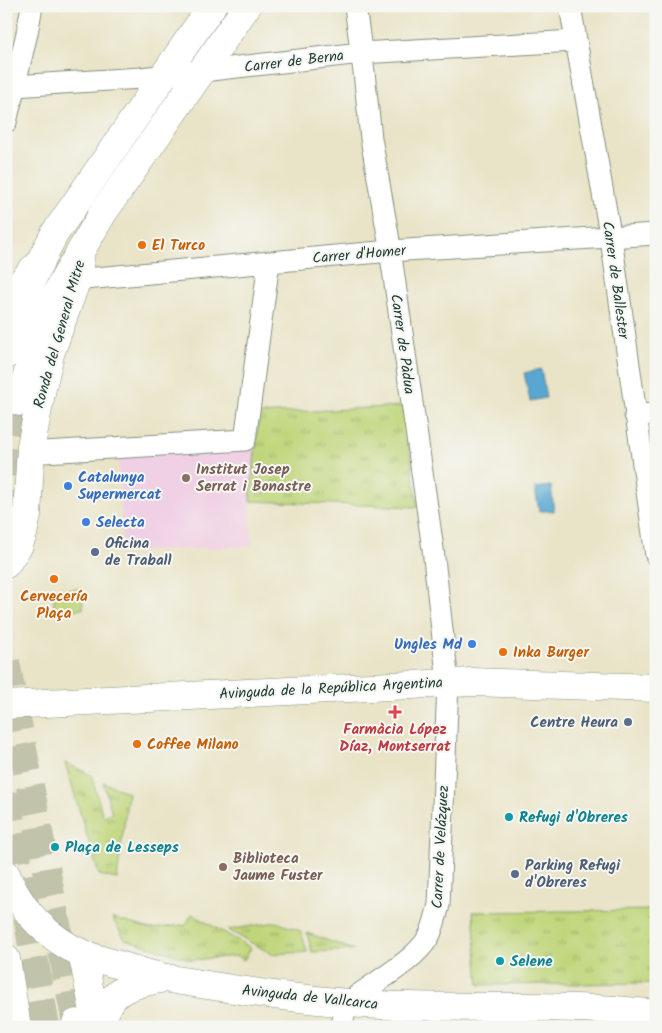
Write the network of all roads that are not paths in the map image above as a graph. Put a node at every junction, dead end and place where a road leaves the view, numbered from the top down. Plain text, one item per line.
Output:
1 (32, 6) edge
2 (212, 6) edge
3 (247, 6) edge
4 (355, 6) edge
5 (570, 6) edge
6 (575, 41) junction
7 (362, 53) junction
8 (202, 71) junction
9 (164, 74) junction
10 (14, 86) junction
11 (6, 122) edge
12 (656, 234) edge
13 (610, 237) junction
14 (390, 251) junction
15 (270, 262) junction
16 (70, 280) junction
17 (14, 294) edge
18 (6, 355) edge
19 (20, 402) tunnel mouth
20 (645, 414) edge
21 (31, 446) junction
22 (10, 553) edge
23 (656, 555) edge
24 (448, 682) junction
25 (656, 688) edge
26 (6, 705) edge
27 (6, 874) edge
28 (81, 953) junction
29 (6, 959) edge
30 (165, 978) junction
31 (656, 1003) edge
32 (625, 1011) junction
33 (656, 1014) edge
34 (346, 1015) edge
35 (83, 1026) edge
36 (17, 1027) edge
37 (103, 1027) edge

1 - 10 street
2 - 9 main road
3 - 8 main road, Ronda del General Mitre
4 - 7 street, Carrer de Pàdua
5 - 6 street, Carrer de Ballester
6 - 7 street, Carrer de Berna
6 - 13 street, Carrer de Ballester
7 - 8 street, Carrer de Berna
7 - 14 street, Carrer de Pàdua
8 - 9 street, Carrer de Berna
8 - 16 main road, Ronda del General Mitre
9 - 10 street, Carrer de Berna
9 - 17 main road
10 - 11 street
12 - 13 street, Carrer d'Homer
13 - 14 street, Carrer d'Homer
13 - 20 street, Carrer de Ballester
14 - 15 street, Carrer d'Homer
14 - 24 street, Carrer de Pàdua
15 - 16 street, Carrer d'Homer
15 - 21 street
16 - 17 street, Carrer d'Homer
16 - 19 main road, Ronda del General Mitre
16 - 21 main road, Ronda del General Mitre
17 - 18 main road
20 - 23 street, Carrer de Ballester
21 - 22 main road, Ronda del General Mitre
24 - 25 main road, Avinguda de la República Argentina
24 - 26 main road, Avinguda de la República Argentina
24 - 34 street, Carrer de Velázquez
27 - 28 main road, Avinguda de Vallcarca
28 - 30 main road, Avinguda de Vallcarca
28 - 35 main road
29 - 36 main road
30 - 34 main road, Avinguda de Vallcarca
30 - 37 main road
31 - 32 main road
32 - 33 main road, Avinguda de Vallcarca
32 - 34 main road, Avinguda de Vallcarca

